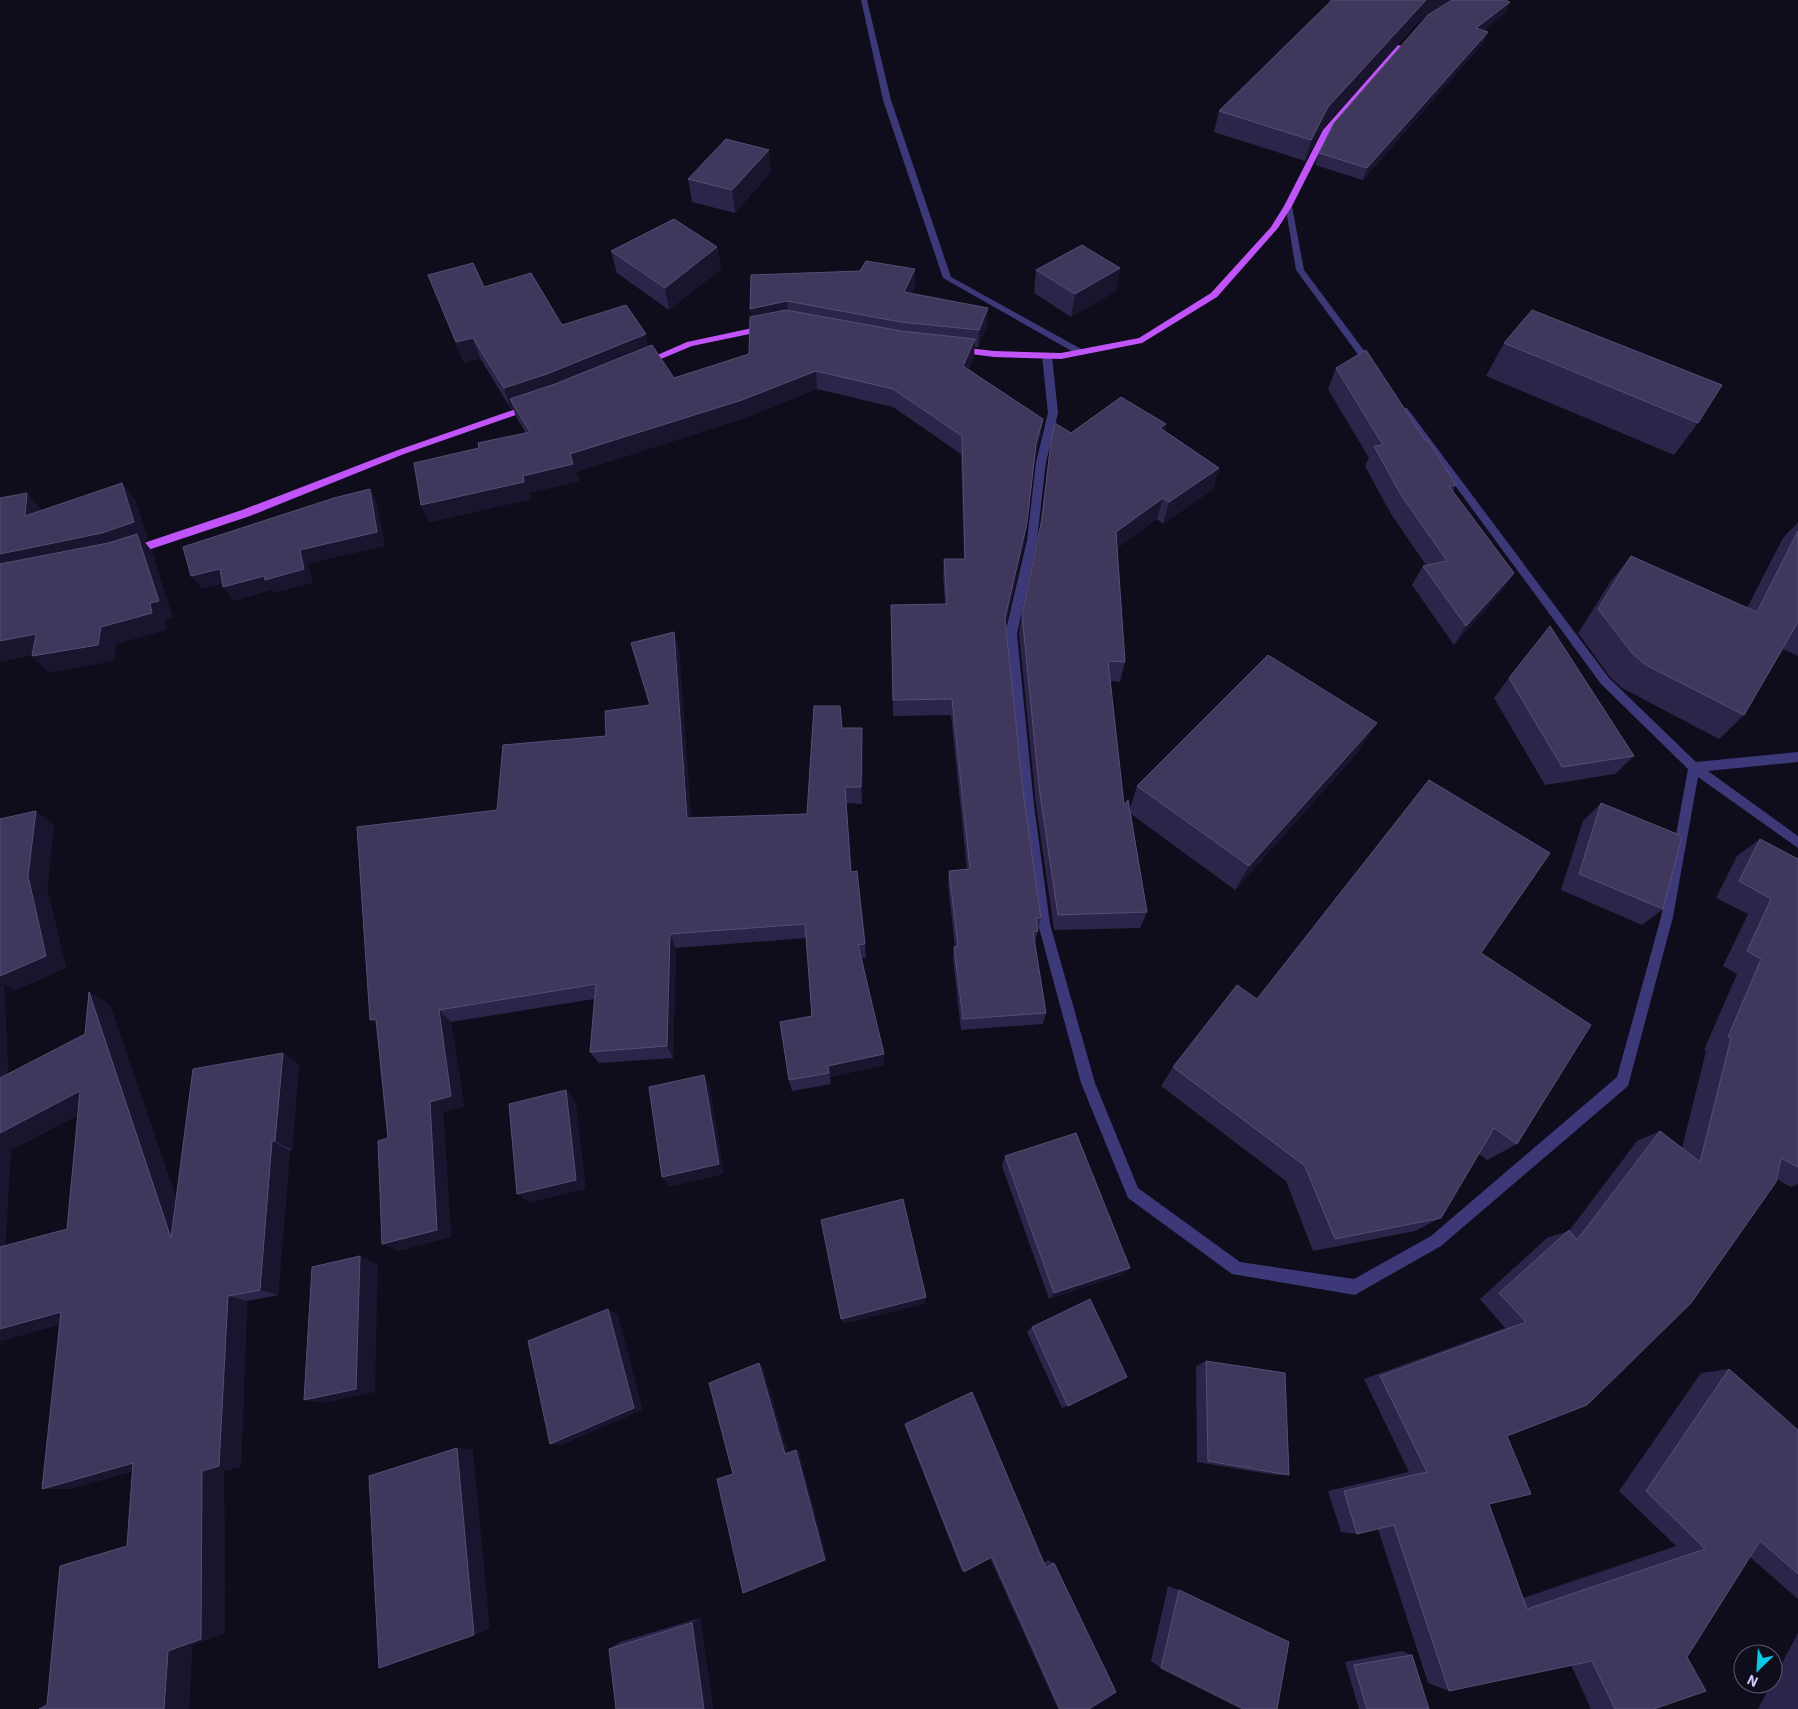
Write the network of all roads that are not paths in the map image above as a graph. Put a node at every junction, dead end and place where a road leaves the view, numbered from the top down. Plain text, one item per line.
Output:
1 (864, 0) edge
2 (1409, 38) edge
3 (1288, 206) junction
4 (779, 325) edge
5 (948, 349) edge
6 (1080, 352) junction
7 (1047, 356) junction
8 (637, 366) edge
9 (1376, 372) edge
10 (539, 404) edge
11 (1400, 404) edge
12 (127, 553) edge
13 (1798, 757) edge
14 (1694, 767) junction
15 (1798, 843) edge

1 - 6 street
2 - 3 main road
3 - 6 main road
3 - 9 street
4 - 8 main road
5 - 7 main road
6 - 7 main road
7 - 14 street
10 - 12 main road
11 - 14 street
13 - 14 street
14 - 15 street

